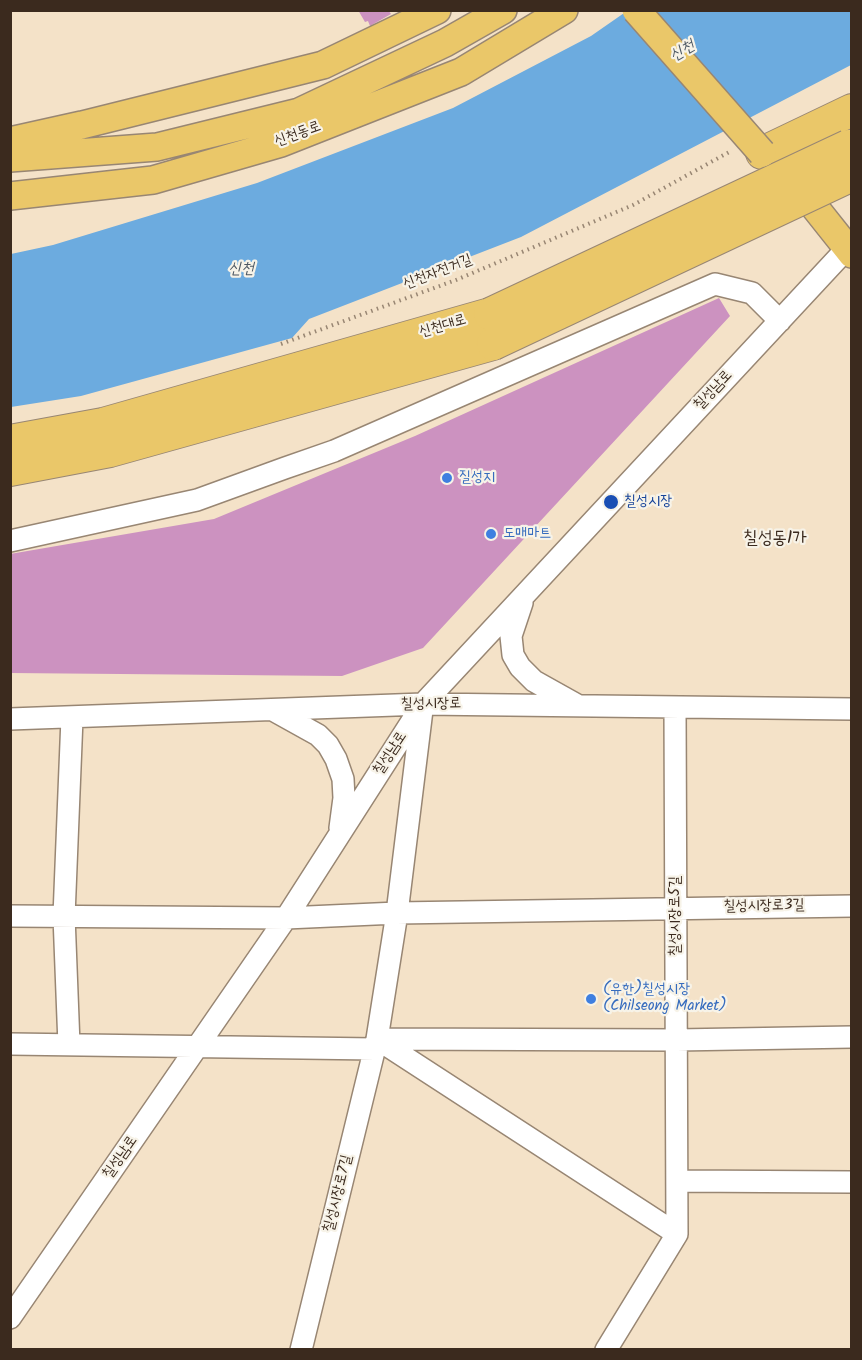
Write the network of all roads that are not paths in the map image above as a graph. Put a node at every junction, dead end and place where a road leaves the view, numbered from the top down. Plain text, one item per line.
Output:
1 (437, 10) edge
2 (503, 10) edge
3 (564, 10) edge
4 (636, 10) edge
5 (852, 110) edge
6 (10, 141) edge
7 (852, 144) edge
8 (748, 151) junction
9 (10, 158) edge
10 (852, 175) edge
11 (10, 196) edge
12 (850, 248) edge
13 (780, 321) junction
14 (10, 441) edge
15 (10, 470) edge
16 (10, 541) edge
17 (525, 595) junction
18 (423, 704) junction
19 (577, 705) junction
20 (675, 707) junction
21 (852, 709) edge
22 (273, 710) junction
23 (72, 718) junction
24 (12, 720) edge
25 (338, 837) junction
26 (852, 906) edge
27 (676, 908) junction
28 (397, 913) junction
29 (10, 916) edge
30 (64, 916) junction
31 (286, 918) junction
32 (852, 1037) edge
33 (677, 1040) junction
34 (10, 1044) edge
35 (376, 1044) junction
36 (69, 1045) junction
37 (197, 1048) junction
38 (677, 1181) junction
39 (852, 1182) edge
40 (677, 1234) junction
41 (10, 1318) edge
42 (301, 1350) edge
43 (606, 1350) edge

1 - 6 main road
2 - 9 main road, 신천동로
3 - 11 main road, 신천동로
4 - 8 main road, bridge
5 - 8 highway
7 - 14 highway, 신천대로, bridge
8 - 12 main road, bridge
10 - 15 highway, 신천대로, bridge
12 - 13 street, 칠성남로
13 - 16 street
13 - 17 street, 칠성남로
17 - 18 street, 칠성남로
17 - 19 street
18 - 19 street, 칠성시장로
18 - 22 street, 칠성시장로
18 - 25 street, 칠성남로
18 - 28 street, 칠성시장로7길
19 - 20 street, 칠성시장로
20 - 21 street, 칠성시장로
20 - 27 street, 칠성시장로5길
22 - 23 street, 칠성시장로
22 - 25 street
23 - 24 street, 칠성시장로
23 - 30 street
25 - 31 street, 칠성남로
26 - 27 street, 칠성시장로3길
27 - 28 street
27 - 33 street, 칠성시장로5길
28 - 31 street
28 - 35 street, 칠성시장로7길
29 - 30 street
30 - 31 street
30 - 36 street
31 - 37 street, 칠성남로
32 - 33 street
33 - 35 street
33 - 38 street, 칠성시장로5길
34 - 36 street
35 - 37 street
35 - 40 street
35 - 42 street, 칠성시장로7길
36 - 37 street
37 - 41 street, 칠성남로
38 - 39 street
38 - 40 street, 칠성시장로5길
40 - 43 street

